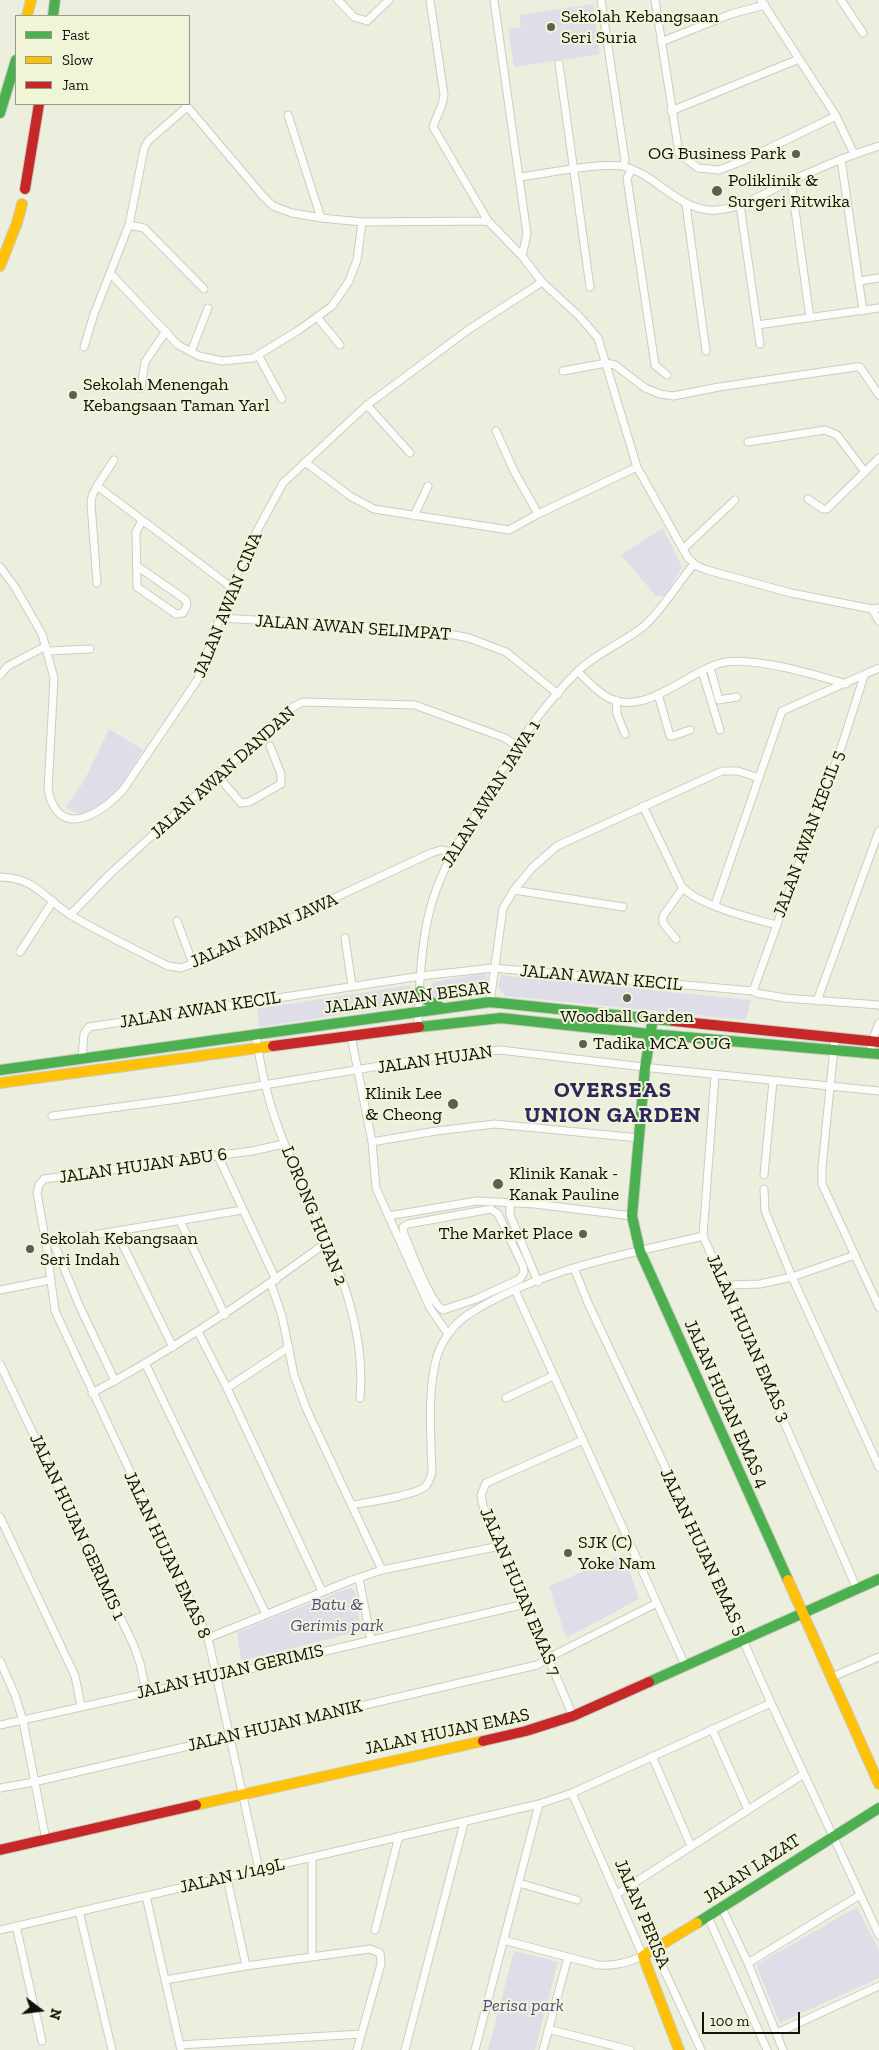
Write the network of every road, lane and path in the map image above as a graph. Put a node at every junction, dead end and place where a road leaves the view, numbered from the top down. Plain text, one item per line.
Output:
1 (31, 0) edge
2 (55, 0) edge
3 (338, 0) edge
4 (389, 0) edge
5 (430, 0) edge
6 (494, 0) edge
7 (601, 0) edge
8 (655, 0) edge
9 (842, 0) edge
10 (763, 3) edge
11 (27, 15) edge
12 (53, 15) edge
13 (863, 33) dead end
14 (661, 42) junction
15 (799, 59) junction
16 (15, 63) edge
17 (559, 64) dead end
18 (39, 105) edge
19 (186, 105) edge
20 (671, 111) junction
21 (0, 113) edge
22 (288, 115) dead end
23 (836, 116) junction
24 (879, 146) edge
25 (854, 154) junction
26 (841, 159) junction
27 (623, 166) junction
28 (632, 169) junction
29 (574, 170) junction
30 (520, 177) junction
31 (791, 181) junction
32 (25, 189) dead end
33 (22, 204) dead end
34 (686, 204) junction
35 (740, 205) junction
36 (321, 218) junction
37 (488, 221) junction
38 (362, 222) junction
39 (129, 225) junction
40 (522, 256) junction
41 (0, 266) edge
42 (110, 273) junction
43 (879, 278) edge
44 (542, 282) junction
45 (859, 282) junction
46 (590, 287) dead end
47 (204, 289) dead end
48 (208, 308) dead end
49 (879, 308) edge
50 (863, 311) junction
51 (318, 317) junction
52 (810, 318) junction
53 (757, 325) junction
54 (166, 331) junction
55 (760, 344) dead end
56 (340, 345) dead end
57 (84, 347) dead end
58 (706, 351) dead end
59 (191, 352) junction
60 (258, 355) junction
61 (606, 363) junction
62 (563, 371) dead end
63 (666, 375) dead end
64 (141, 388) dead end
65 (879, 395) edge
66 (282, 399) dead end
67 (367, 405) junction
68 (496, 431) dead end
69 (748, 442) dead end
70 (410, 453) dead end
71 (879, 458) edge
72 (114, 460) dead end
73 (305, 462) junction
74 (638, 467) junction
75 (865, 472) junction
76 (97, 486) junction
77 (428, 486) dead end
78 (808, 499) dead end
79 (735, 500) dead end
80 (538, 514) junction
81 (414, 516) junction
82 (142, 521) junction
83 (683, 549) junction
84 (694, 564) junction
85 (137, 566) junction
86 (0, 567) edge
87 (97, 583) dead end
88 (231, 587) junction
89 (876, 609) edge
90 (221, 618) junction
91 (879, 621) edge
92 (47, 649) junction
93 (90, 649) dead end
94 (710, 667) junction
95 (879, 668) edge
96 (702, 671) junction
97 (578, 672) junction
98 (0, 675) edge
99 (864, 676) junction
100 (846, 684) junction
101 (558, 694) junction
102 (658, 694) junction
103 (737, 697) dead end
104 (616, 700) junction
105 (690, 730) dead end
106 (720, 730) dead end
107 (624, 734) dead end
108 (270, 746) dead end
109 (517, 746) junction
110 (218, 776) junction
111 (759, 778) junction
112 (643, 806) junction
113 (879, 831) edge
114 (453, 852) junction
115 (0, 877) edge
116 (683, 888) junction
117 (514, 890) junction
118 (53, 901) junction
119 (716, 905) junction
120 (623, 907) dead end
121 (70, 915) junction
122 (177, 921) dead end
123 (776, 925) junction
124 (345, 938) dead end
125 (676, 939) dead end
126 (20, 952) dead end
127 (193, 964) junction
128 (493, 968) junction
129 (421, 976) junction
130 (352, 986) junction
131 (420, 991) junction
132 (753, 991) junction
133 (817, 1001) junction
134 (490, 1002) junction
135 (879, 1006) edge
136 (443, 1009) junction
137 (418, 1012) junction
138 (653, 1018) junction
139 (879, 1023) edge
140 (418, 1028) junction
141 (638, 1033) junction
142 (650, 1034) junction
143 (256, 1035) junction
144 (664, 1035) junction
145 (351, 1036) junction
146 (834, 1038) junction
147 (876, 1042) edge
148 (258, 1048) junction
149 (833, 1049) junction
150 (648, 1052) junction
151 (875, 1053) edge
152 (82, 1058) junction
153 (646, 1068) junction
154 (0, 1070) edge
155 (358, 1071) junction
156 (715, 1075) junction
157 (773, 1081) junction
158 (0, 1083) edge
159 (264, 1084) junction
160 (829, 1087) junction
161 (879, 1091) edge
162 (52, 1116) dead end
163 (639, 1138) junction
164 (372, 1142) junction
165 (284, 1144) junction
166 (218, 1156) junction
167 (764, 1175) dead end
168 (764, 1190) dead end
169 (510, 1202) junction
170 (467, 1203) junction
171 (242, 1210) junction
172 (469, 1213) junction
173 (403, 1214) junction
174 (388, 1216) junction
175 (632, 1216) junction
176 (180, 1221) junction
177 (405, 1224) junction
178 (116, 1231) junction
179 (703, 1236) junction
180 (50, 1242) junction
181 (327, 1242) junction
182 (640, 1251) junction
183 (855, 1256) junction
184 (574, 1268) junction
185 (792, 1277) junction
186 (520, 1279) junction
187 (50, 1280) junction
188 (273, 1282) junction
189 (538, 1282) junction
190 (726, 1285) junction
191 (524, 1287) junction
192 (0, 1290) edge
193 (515, 1290) junction
194 (879, 1307) edge
195 (225, 1315) junction
196 (198, 1332) junction
197 (448, 1334) junction
198 (173, 1347) junction
199 (289, 1347) junction
200 (145, 1363) junction
201 (0, 1364) edge
202 (553, 1376) junction
203 (115, 1381) junction
204 (227, 1388) junction
205 (92, 1393) junction
206 (360, 1398) dead end
207 (506, 1398) dead end
208 (583, 1440) junction
209 (879, 1467) edge
210 (352, 1505) junction
211 (0, 1517) edge
212 (500, 1546) junction
213 (382, 1570) junction
214 (359, 1578) junction
215 (879, 1579) edge
216 (857, 1589) junction
217 (322, 1591) junction
218 (657, 1603) junction
219 (525, 1604) junction
220 (803, 1612) junction
221 (266, 1614) junction
222 (208, 1638) junction
223 (743, 1639) junction
224 (371, 1640) junction
225 (879, 1657) edge
226 (548, 1658) junction
227 (0, 1661) edge
228 (686, 1665) junction
229 (216, 1677) junction
230 (832, 1677) junction
231 (146, 1692) junction
232 (770, 1703) junction
233 (81, 1706) junction
234 (573, 1716) junction
235 (22, 1721) junction
236 (0, 1725) edge
237 (712, 1729) junction
238 (229, 1736) junction
239 (652, 1756) junction
240 (804, 1774) junction
241 (34, 1782) junction
242 (879, 1784) edge
243 (0, 1788) edge
244 (572, 1792) junction
245 (243, 1796) junction
246 (539, 1804) junction
247 (879, 1808) edge
248 (748, 1810) junction
249 (464, 1823) junction
250 (400, 1836) junction
251 (834, 1836) junction
252 (46, 1840) junction
253 (692, 1846) junction
254 (0, 1850) edge
255 (312, 1857) junction
256 (259, 1869) junction
257 (227, 1878) junction
258 (519, 1883) junction
259 (617, 1894) junction
260 (860, 1895) junction
261 (146, 1896) junction
262 (577, 1900) dead end
263 (722, 1908) junction
264 (79, 1911) junction
265 (708, 1917) junction
266 (16, 1926) junction
267 (0, 1930) edge
268 (375, 1930) dead end
269 (879, 1935) edge
270 (503, 1940) junction
271 (656, 1950) junction
272 (643, 1956) junction
273 (312, 1957) junction
274 (568, 1957) junction
275 (748, 1963) junction
276 (246, 1966) junction
277 (165, 1980) junction
278 (879, 1986) edge
279 (548, 2029) junction
280 (777, 2033) junction
281 (361, 2034) junction
282 (42, 2041) dead end
283 (180, 2047) edge
284 (112, 2050) edge
285 (357, 2050) edge
286 (405, 2050) edge
287 (476, 2050) edge
288 (543, 2050) edge
289 (630, 2050) edge
290 (679, 2050) edge
291 (701, 2050) edge
292 (767, 2050) edge
293 (783, 2050) edge

1 - 11 main road
2 - 12 main road
3 - 4 street
5 - 37 street
6 - 30 street
7 - 27 street
8 - 14 street
9 - 13 street
10 - 14 street
10 - 15 street
14 - 20 street
15 - 20 street
15 - 23 street
16 - 21 main road
17 - 29 street
18 - 32 main road
19 - 36 street
19 - 39 street
20 - 23 street
22 - 36 street
23 - 25 street
24 - 25 street
25 - 26 street
26 - 31 street
26 - 45 street
27 - 28 street
27 - 29 street
28 - 34 street
28 - 63 street
29 - 30 street
29 - 46 street
30 - 40 street
31 - 35 street
31 - 52 street
33 - 41 main road
34 - 35 street
34 - 58 street
35 - 53 street
36 - 38 street
37 - 38 street
37 - 40 street
38 - 51 street
39 - 42 street
39 - 47 street
40 - 44 street
42 - 54 street
42 - 57 street
43 - 45 street
44 - 61 street
44 - 67 street, JALAN AWAN CINA
45 - 50 street
48 - 59 street
49 - 50 street
50 - 52 street
51 - 56 street
51 - 60 street
52 - 53 street
53 - 55 street
54 - 59 street
54 - 64 street
59 - 60 street
60 - 66 street
61 - 62 street
61 - 65 street
61 - 74 street
67 - 70 street
67 - 73 street, JALAN AWAN CINA
68 - 80 street
69 - 75 street
71 - 75 street
72 - 76 street
73 - 81 street
73 - 88 street, JALAN AWAN CINA
74 - 80 street
74 - 83 street
75 - 78 street
76 - 82 street
76 - 87 street
77 - 81 street
79 - 83 street
80 - 81 street
82 - 85 street
82 - 88 street
83 - 84 street
84 - 89 street
84 - 97 street, JALAN AWAN JAWA 1
85 - 85 street
86 - 92 street, JALAN AWAN CINA
88 - 90 street, JALAN AWAN CINA
89 - 91 street
90 - 92 street, JALAN AWAN CINA
90 - 101 street, JALAN AWAN SELIMPAT
92 - 93 street
92 - 98 street
94 - 96 street
94 - 100 street
94 - 103 street
95 - 99 street
96 - 102 street
96 - 106 street
97 - 101 street, JALAN AWAN JAWA 1
97 - 104 street
99 - 100 street
99 - 123 street, JALAN AWAN KECIL 5
100 - 111 street
101 - 109 street, JALAN AWAN JAWA 1
102 - 104 street
102 - 105 street
104 - 107 street
108 - 110 street
109 - 110 street, JALAN AWAN DANDAN
109 - 114 street, JALAN AWAN JAWA 1
110 - 121 street, JALAN AWAN DANDAN
111 - 112 street
111 - 119 street
112 - 116 street
112 - 117 street
113 - 133 street
114 - 127 street, JALAN AWAN JAWA
114 - 129 street, JALAN AWAN JAWA 1
115 - 118 street, JALAN AWAN JAWA
116 - 119 street
116 - 125 street
117 - 120 street
117 - 128 street
118 - 121 street, JALAN AWAN JAWA
118 - 126 street
119 - 123 street
121 - 127 street, JALAN AWAN JAWA
122 - 127 street
123 - 132 street, JALAN AWAN KECIL 5
124 - 130 street
128 - 129 street, JALAN AWAN KECIL
128 - 132 street, JALAN AWAN KECIL
128 - 134 street
129 - 130 street, JALAN AWAN KECIL
129 - 131 street, JALAN AWAN JAWA 1
130 - 152 street, JALAN AWAN KECIL
131 - 136 main road
131 - 137 street, JALAN AWAN JAWA 1
132 - 133 street, JALAN AWAN KECIL
133 - 135 street, JALAN AWAN KECIL
134 - 136 main road, JALAN AWAN BESAR
134 - 138 main road, JALAN AWAN BESAR
136 - 137 main road, JALAN AWAN BESAR
137 - 140 street, JALAN AWAN JAWA 1
137 - 143 main road, JALAN AWAN BESAR
138 - 142 main road, JALAN HUJAN EMAS 4
138 - 146 main road, JALAN AWAN BESAR
139 - 147 street
140 - 141 main road, JALAN AWAN BESAR
140 - 145 main road, JALAN AWAN BESAR
141 - 142 main road, JALAN AWAN BESAR
141 - 150 main road
142 - 144 main road, JALAN AWAN BESAR
142 - 150 main road, JALAN HUJAN EMAS 4
143 - 148 street, LORONG HUJAN 2
143 - 152 main road, JALAN AWAN BESAR
144 - 149 main road, JALAN AWAN BESAR
144 - 150 main road
145 - 148 main road, JALAN AWAN BESAR
145 - 155 street
146 - 147 main road, JALAN AWAN BESAR
146 - 149 street
147 - 151 street
148 - 158 main road, JALAN AWAN BESAR
148 - 159 street, LORONG HUJAN 2
149 - 151 main road, JALAN AWAN BESAR
149 - 160 street
150 - 153 main road, JALAN HUJAN EMAS 4
152 - 154 main road, JALAN AWAN BESAR
153 - 155 street, JALAN HUJAN
153 - 156 street, JALAN HUJAN
153 - 163 main road, JALAN HUJAN EMAS 4
155 - 159 street, JALAN HUJAN
155 - 164 street
156 - 157 street, JALAN HUJAN
156 - 179 street, JALAN HUJAN EMAS 3
157 - 160 street, JALAN HUJAN
157 - 167 street
159 - 162 street, JALAN HUJAN
159 - 165 street, LORONG HUJAN 2
160 - 161 street, JALAN HUJAN
160 - 183 street
163 - 164 street
163 - 175 main road, JALAN HUJAN EMAS 4
164 - 174 street
165 - 166 street, JALAN HUJAN ABU 6
165 - 181 street, LORONG HUJAN 2
166 - 171 street
166 - 180 street, JALAN HUJAN ABU 6
168 - 185 street
169 - 170 street
169 - 175 street
169 - 189 street
170 - 172 street
170 - 173 street
171 - 176 street
171 - 188 street
172 - 177 street
172 - 186 street
173 - 174 street
173 - 177 street
174 - 197 street
175 - 182 main road, JALAN HUJAN EMAS 4
176 - 178 street
176 - 195 street
177 - 186 street
178 - 180 street
178 - 198 street
179 - 182 street
179 - 190 street, JALAN HUJAN EMAS 3
180 - 187 street, JALAN HUJAN ABU 6
180 - 203 street
181 - 188 street
181 - 206 street, LORONG HUJAN 2
182 - 184 street
182 - 220 main road, JALAN HUJAN EMAS 4
183 - 185 street
183 - 194 street
184 - 189 street
184 - 223 street, JALAN HUJAN EMAS 5
185 - 190 street
185 - 209 street
186 - 191 street
187 - 192 street
187 - 205 street, JALAN HUJAN EMAS 8
188 - 195 street
188 - 199 street
189 - 191 street
190 - 216 street, JALAN HUJAN EMAS 3
191 - 193 street
193 - 197 street
193 - 202 street
195 - 196 street
196 - 198 street
196 - 204 street
197 - 210 street
198 - 200 street
199 - 204 street
199 - 210 street
200 - 203 street
200 - 221 street
201 - 231 street, JALAN HUJAN GERIMIS 1
202 - 207 street
202 - 208 street
203 - 205 street
204 - 217 street
205 - 222 street, JALAN HUJAN EMAS 8
208 - 212 street, JALAN HUJAN EMAS 7
208 - 218 street
210 - 213 street
211 - 233 street
212 - 213 street
212 - 219 street, JALAN HUJAN EMAS 7
213 - 214 street
214 - 217 street
214 - 224 street
215 - 216 main road, JALAN HUJAN EMAS
216 - 220 main road, JALAN HUJAN EMAS
217 - 221 street
218 - 226 street, JALAN HUJAN MANIK
218 - 228 street
219 - 224 street, JALAN HUJAN GERIMIS
219 - 226 street, JALAN HUJAN EMAS 7
220 - 223 main road, JALAN HUJAN EMAS
220 - 230 main road, JALAN HUJAN EMAS 4
221 - 222 street
222 - 229 street, JALAN HUJAN EMAS 8
223 - 228 main road, JALAN HUJAN EMAS
223 - 232 street, JALAN HUJAN EMAS 5
224 - 229 street, JALAN HUJAN GERIMIS
225 - 230 street
226 - 234 street, JALAN HUJAN EMAS 7
226 - 238 street, JALAN HUJAN MANIK
227 - 235 street
228 - 234 main road, JALAN HUJAN EMAS
229 - 231 street, JALAN HUJAN GERIMIS
229 - 238 street, JALAN HUJAN EMAS 8
230 - 242 main road, JALAN HUJAN EMAS 4
231 - 233 street, JALAN HUJAN GERIMIS
232 - 237 street, JALAN 1/149L
232 - 240 street, JALAN HUJAN EMAS 5
233 - 235 street, JALAN HUJAN GERIMIS
234 - 245 main road, JALAN HUJAN EMAS
235 - 236 street, JALAN HUJAN GERIMIS
235 - 241 street
237 - 239 street, JALAN 1/149L
237 - 248 street
238 - 241 street, JALAN HUJAN MANIK
238 - 245 street, JALAN HUJAN EMAS 8
239 - 244 street, JALAN 1/149L
239 - 253 street
240 - 248 street
240 - 251 street, JALAN HUJAN EMAS 5
241 - 243 street, JALAN HUJAN MANIK
241 - 252 street
244 - 246 street, JALAN 1/149L
244 - 259 street, JALAN PERISA
245 - 252 main road, JALAN HUJAN EMAS
245 - 256 street, JALAN HUJAN EMAS 8
246 - 249 street, JALAN 1/149L
246 - 258 street
247 - 251 main road, JALAN LAZAT
248 - 253 street
249 - 250 street, JALAN 1/149L
249 - 286 street
250 - 255 street, JALAN 1/149L
250 - 268 street
251 - 260 street, JALAN HUJAN EMAS 5
251 - 263 main road, JALAN LAZAT
252 - 254 main road, JALAN HUJAN EMAS
253 - 259 street
255 - 256 street, JALAN 1/149L
255 - 273 street
256 - 257 street, JALAN 1/149L
257 - 261 street, JALAN 1/149L
257 - 276 street
258 - 262 street
258 - 270 street
259 - 272 street, JALAN PERISA
260 - 269 street, JALAN HUJAN EMAS 5
260 - 275 street
261 - 264 street, JALAN 1/149L
261 - 277 street
263 - 265 main road, JALAN LAZAT
263 - 275 street
264 - 266 street, JALAN 1/149L
264 - 284 street
265 - 271 main road, JALAN LAZAT
265 - 292 street
266 - 267 street, JALAN 1/149L
266 - 282 street
270 - 274 street
270 - 287 street
271 - 272 main road, JALAN LAZAT
271 - 291 street
272 - 274 street
272 - 290 main road, JALAN PERISA
273 - 276 street
273 - 281 street
274 - 279 street
275 - 280 street
276 - 277 street
277 - 283 street
278 - 280 street
279 - 288 street
279 - 289 street
280 - 293 street
281 - 283 street
281 - 285 street

